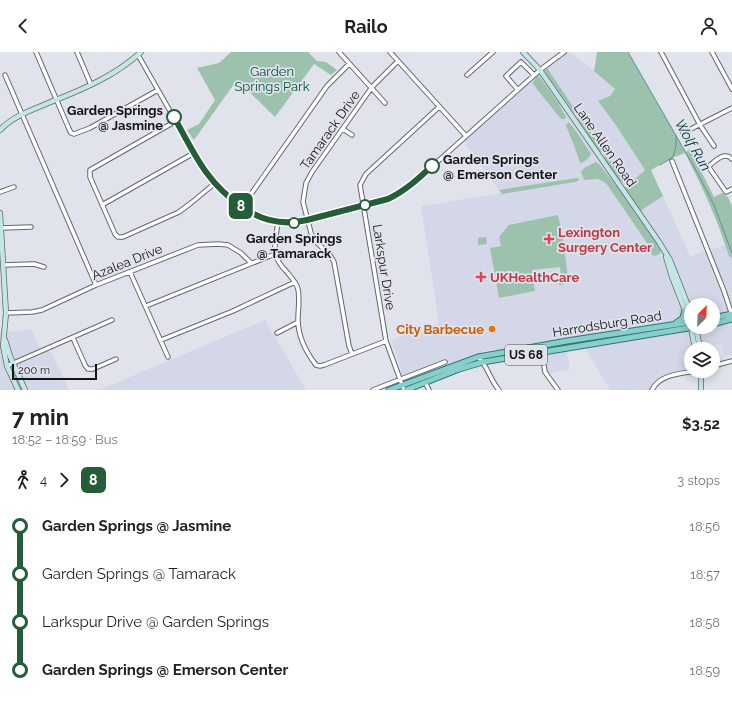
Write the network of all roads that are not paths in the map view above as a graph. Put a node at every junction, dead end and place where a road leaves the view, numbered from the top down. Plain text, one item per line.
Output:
1 (36, 52) edge
2 (77, 52) edge
3 (339, 52) edge
4 (390, 52) edge
5 (492, 52) edge
6 (523, 52) edge
7 (564, 52) edge
8 (661, 52) edge
9 (712, 52) edge
10 (140, 53) edge
11 (398, 61) junction
12 (349, 64) junction
13 (540, 70) junction
14 (5, 75) dead end
15 (467, 75) dead end
16 (534, 76) junction
17 (91, 85) junction
18 (372, 87) junction
19 (732, 89) edge
20 (158, 90) junction
21 (518, 90) junction
22 (57, 100) junction
23 (385, 103) dead end
24 (439, 107) junction
25 (732, 108) edge
26 (22, 114) junction
27 (176, 121) junction
28 (700, 124) junction
29 (343, 129) junction
30 (0, 130) edge
31 (683, 133) dead end
32 (352, 135) dead end
33 (466, 136) junction
34 (714, 146) dead end
35 (194, 153) junction
36 (732, 159) edge
37 (672, 161) dead end
38 (214, 184) junction
39 (14, 187) dead end
40 (732, 189) edge
41 (0, 192) edge
42 (102, 205) junction
43 (364, 205) junction
44 (242, 207) junction
45 (0, 213) edge
46 (307, 220) junction
47 (278, 222) junction
48 (31, 226) dead end
49 (1, 228) junction
50 (666, 253) junction
51 (275, 254) junction
52 (251, 263) junction
53 (3, 265) junction
54 (44, 267) dead end
55 (130, 272) junction
56 (295, 282) junction
57 (96, 285) junction
58 (685, 298) edge
59 (146, 306) junction
60 (684, 307) edge
61 (6, 313) junction
62 (684, 314) edge
63 (732, 314) edge
64 (720, 317) edge
65 (732, 319) edge
66 (112, 320) dead end
67 (298, 322) junction
68 (720, 322) edge
69 (672, 325) junction
70 (684, 325) edge
71 (684, 326) edge
72 (277, 333) dead end
73 (4, 338) junction
74 (73, 338) junction
75 (160, 340) junction
76 (386, 341) junction
77 (541, 346) junction
78 (542, 352) junction
79 (352, 354) junction
80 (168, 356) dead end
81 (478, 357) junction
82 (116, 359) dead end
83 (732, 361) edge
84 (445, 362) dead end
85 (483, 362) junction
86 (13, 363) junction
87 (720, 364) edge
88 (7, 366) junction
89 (684, 374) edge
90 (423, 377) junction
91 (701, 378) edge
92 (425, 383) junction
93 (403, 386) edge
94 (18, 390) edge
95 (25, 390) edge
96 (373, 390) edge
97 (389, 390) edge
98 (429, 390) edge
99 (499, 390) edge
100 (558, 390) edge
101 (652, 390) edge
102 (701, 390) edge

1 - 22 street
2 - 17 street
3 - 12 street
4 - 11 street
5 - 15 street
6 - 13 main road, Lane Allen Road
7 - 13 street
8 - 28 street
9 - 19 street
10 - 17 main road
10 - 20 street
11 - 18 street, Tamarack Drive
11 - 24 street
12 - 18 street
12 - 44 street
13 - 16 street
13 - 50 main road, Lane Allen Road
14 - 26 street
16 - 21 street
16 - 21 street
17 - 22 main road
18 - 23 street
18 - 29 street, Tamarack Drive
20 - 22 street
20 - 27 street
21 - 33 street
22 - 26 main road
24 - 33 street
24 - 43 street, Larkspur Drive
25 - 28 street
26 - 30 main road
26 - 57 street
27 - 35 street
27 - 42 street
28 - 31 street
28 - 34 street
29 - 32 street
29 - 46 street, Tamarack Drive
33 - 43 street
35 - 38 street
35 - 42 street
36 - 40 street
37 - 63 street
38 - 42 street
38 - 44 street
39 - 41 street
43 - 46 street
43 - 76 street, Larkspur Drive
44 - 47 street
45 - 49 main road
46 - 47 street
46 - 79 street, Tamarack Drive
47 - 51 street
48 - 49 street
49 - 53 main road
50 - 58 main road, Lane Allen Road
50 - 60 main road, Lane Allen Road
51 - 52 street
51 - 56 street
52 - 55 street, Azalea Drive
52 - 59 street
53 - 54 street
53 - 61 main road
55 - 57 street, Azalea Drive
55 - 59 street
56 - 67 street
56 - 75 street
57 - 61 street, Azalea Drive
59 - 75 street
61 - 73 main road
62 - 69 main road
63 - 64 main road
65 - 68 main road
66 - 74 street
67 - 72 street
67 - 79 street
69 - 70 main road, Harrodsburg Road / US 68
69 - 77 main road, Harrodsburg Road / US 68
71 - 78 main road, Harrodsburg Road / US 68
73 - 86 main road
73 - 88 main road
74 - 82 street
74 - 86 street
75 - 80 street
76 - 79 street
76 - 93 street, Larkspur Drive
77 - 78 street
77 - 81 main road, Harrodsburg Road / US 68
78 - 85 main road, Harrodsburg Road / US 68
78 - 100 street
81 - 85 street
81 - 90 main road, Harrodsburg Road / US 68
83 - 87 street
84 - 93 street
85 - 92 main road, Harrodsburg Road / US 68
85 - 99 street
86 - 88 street
86 - 95 main road
88 - 94 main road
89 - 101 street
90 - 92 street
90 - 93 main road, Harrodsburg Road / US 68
91 - 102 main road
92 - 93 main road, Harrodsburg Road / US 68
92 - 98 street
93 - 96 street
93 - 97 main road, Harrodsburg Road / US 68

